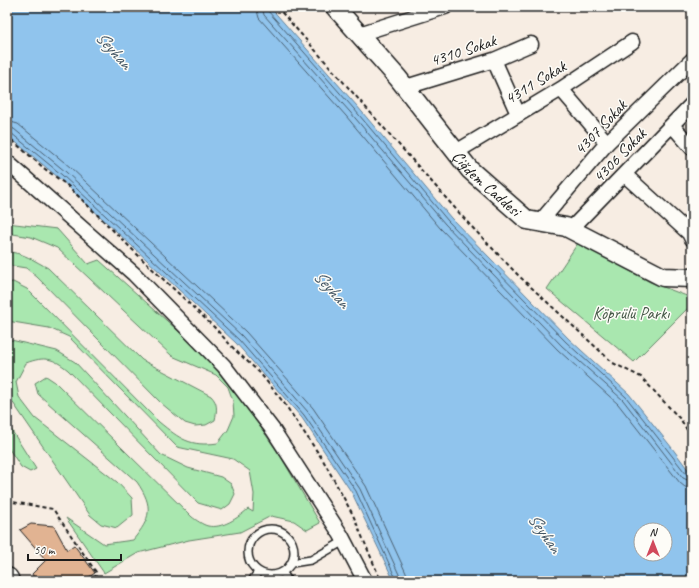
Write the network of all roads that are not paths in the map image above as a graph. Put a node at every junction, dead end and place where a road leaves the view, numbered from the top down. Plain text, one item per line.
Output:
1 (335, 7) edge
2 (445, 7) edge
3 (359, 34) junction
4 (632, 42) dead end
5 (531, 44) dead end
6 (494, 60) junction
7 (692, 60) edge
8 (406, 87) junction
9 (561, 89) junction
10 (692, 104) edge
11 (518, 114) junction
12 (672, 125) junction
13 (607, 143) junction
14 (692, 148) edge
15 (456, 152) junction
16 (7, 162) edge
17 (625, 175) junction
18 (540, 222) junction
19 (570, 230) junction
20 (692, 239) edge
21 (692, 278) edge
22 (344, 542) junction
23 (292, 563) junction
24 (258, 572) junction
25 (283, 573) junction
26 (252, 581) edge
27 (288, 581) edge
28 (365, 581) edge

1 - 3 street, Çiğdem Caddesi
2 - 3 street
3 - 8 street, Çiğdem Caddesi
4 - 9 street, 4311 Sokak
5 - 6 street, 4310 Sokak
6 - 8 street, 4310 Sokak
6 - 11 street
7 - 13 street, 4307 Sokak
8 - 15 street, Çiğdem Caddesi
9 - 11 street, 4311 Sokak
9 - 13 street
10 - 12 street, 4306 Sokak
11 - 15 street, 4311 Sokak
12 - 14 street
12 - 17 street, 4306 Sokak
13 - 18 street, 4307 Sokak
15 - 18 street, Çiğdem Caddesi
16 - 22 street
17 - 19 street, 4306 Sokak
17 - 20 street
18 - 19 street, Çiğdem Caddesi
19 - 21 street, Çiğdem Caddesi
22 - 23 lane
22 - 28 street
23 - 24 lane
23 - 25 lane
24 - 25 lane
24 - 26 lane
25 - 27 lane

